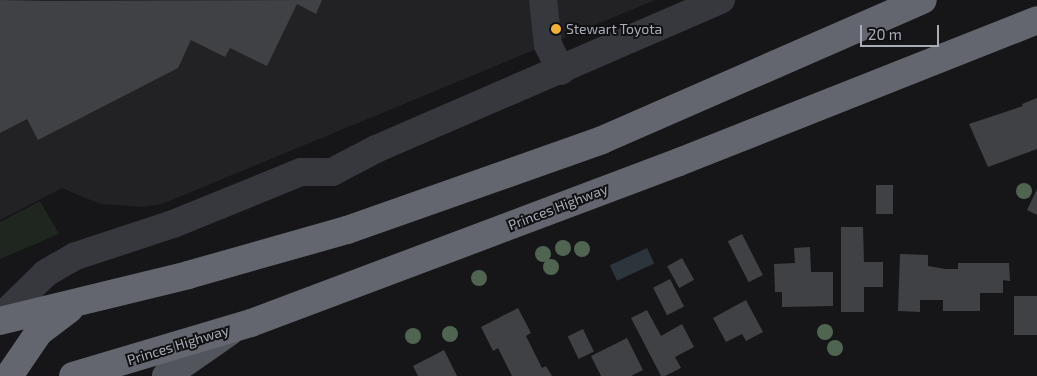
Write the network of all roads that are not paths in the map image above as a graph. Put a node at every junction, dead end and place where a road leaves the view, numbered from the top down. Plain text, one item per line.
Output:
1 (543, 0) edge
2 (721, 0) edge
3 (923, 0) edge
4 (1037, 20) edge
5 (561, 70) junction
6 (80, 303) junction
7 (0, 319) edge
8 (234, 328) junction
9 (9, 376) edge
10 (73, 376) edge
11 (166, 376) edge

1 - 5 lane
2 - 5 lane
3 - 6 highway
4 - 8 highway, Princes Highway
5 - 7 lane
6 - 7 highway
6 - 9 highway
8 - 10 highway, Princes Highway
8 - 11 main road

